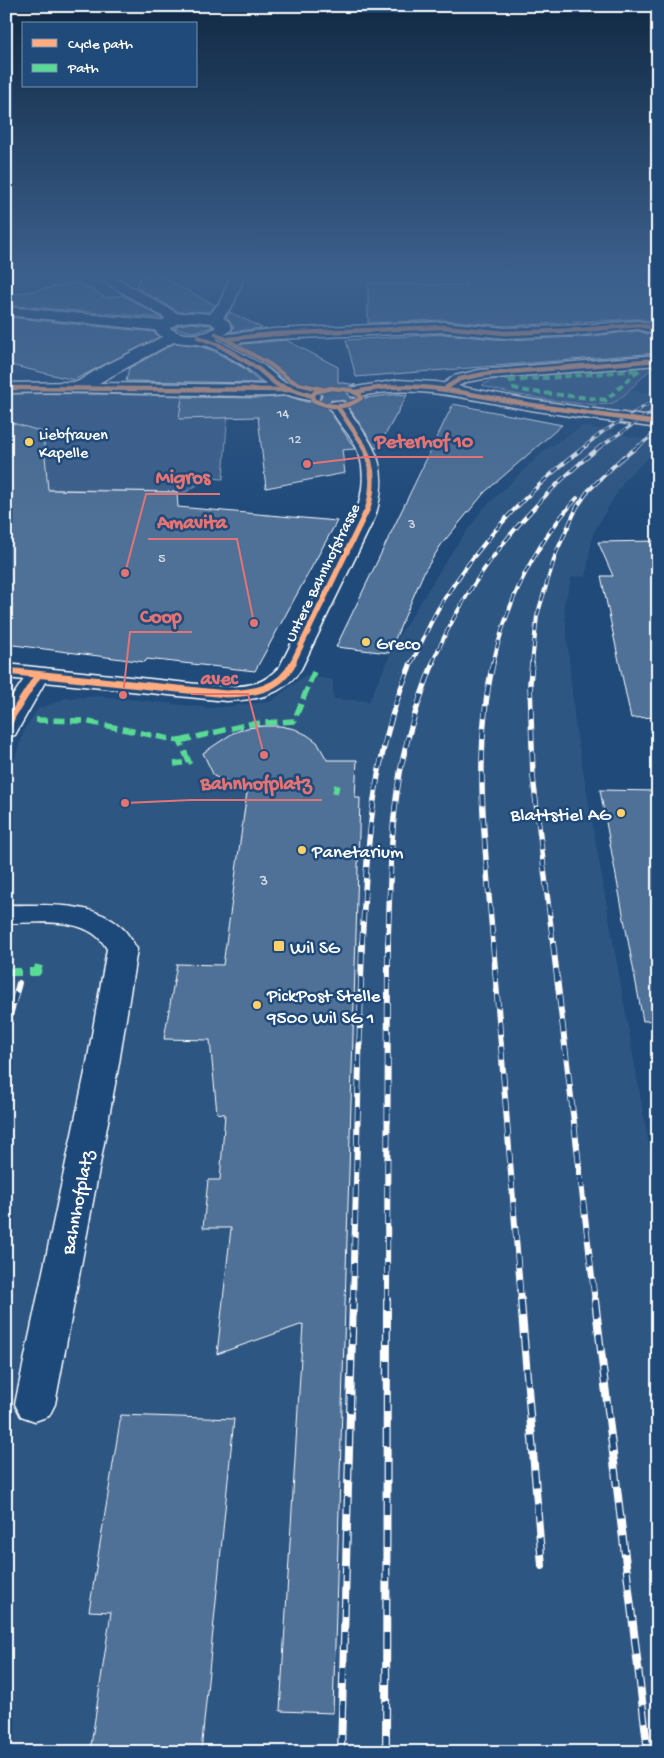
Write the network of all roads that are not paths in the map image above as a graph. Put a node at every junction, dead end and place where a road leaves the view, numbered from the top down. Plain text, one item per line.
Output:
1 (129, 356) edge
2 (237, 356) edge
3 (257, 356) edge
4 (658, 360) edge
5 (82, 387) junction
6 (448, 387) junction
7 (6, 388) edge
8 (289, 390) junction
9 (356, 392) junction
10 (317, 393) junction
11 (337, 406) junction
12 (658, 423) edge
13 (6, 670) edge
14 (38, 675) junction
15 (6, 730) edge
16 (6, 914) edge
17 (36, 1404) dead end

1 - 5 street
2 - 8 street
3 - 10 street
4 - 6 street
5 - 7 street
5 - 8 street
6 - 9 street
6 - 12 street
8 - 10 street
9 - 10 street
9 - 11 street
10 - 11 street
11 - 14 street, Untere Bahnhofstrasse
13 - 14 street
14 - 15 street
16 - 17 street, Bahnhofplatz

